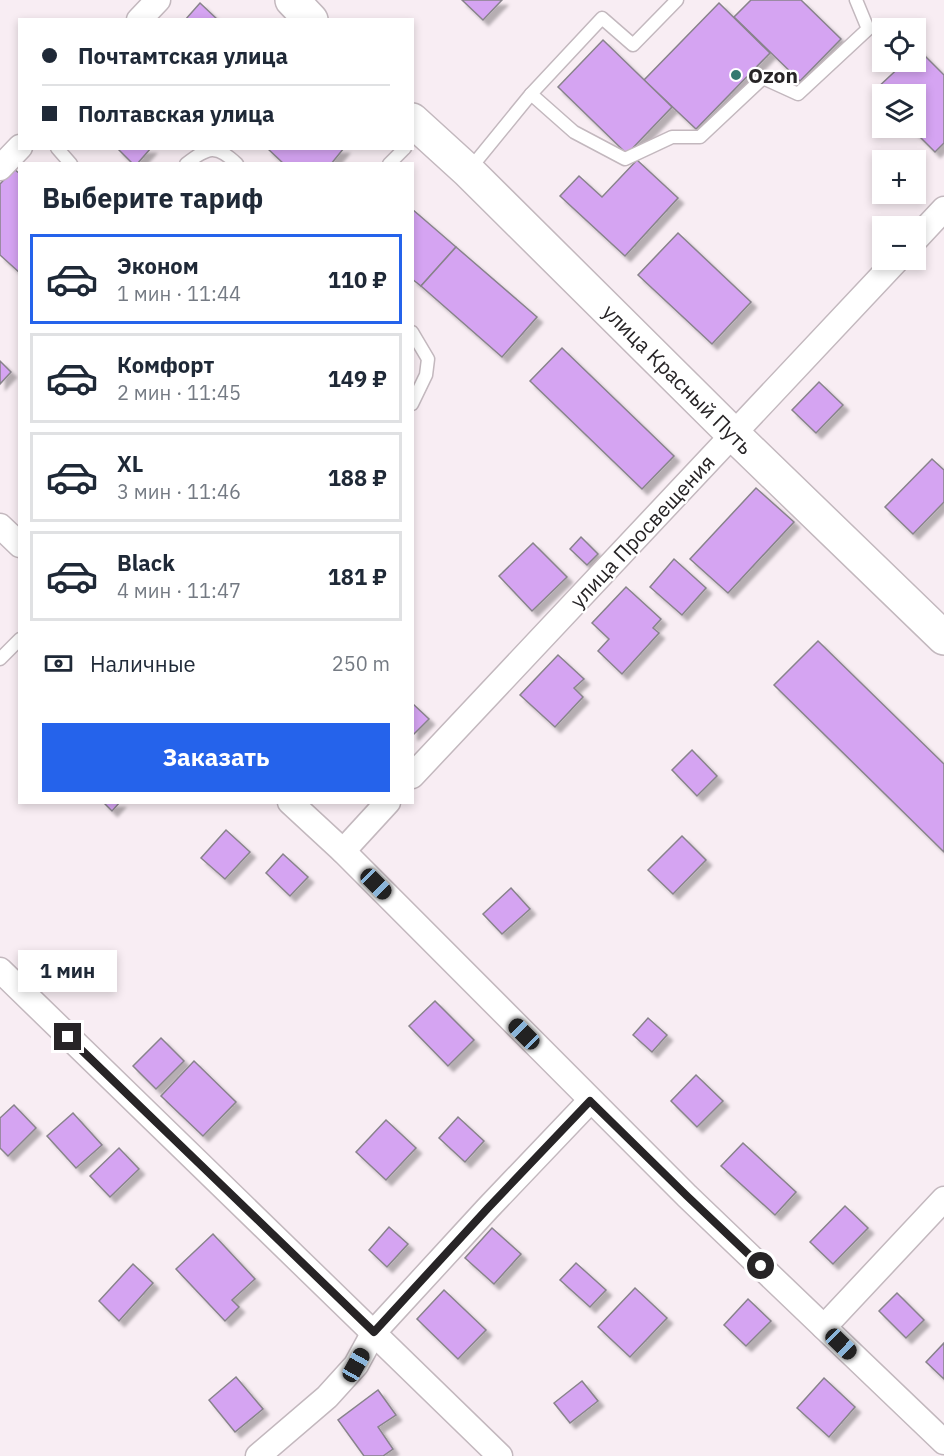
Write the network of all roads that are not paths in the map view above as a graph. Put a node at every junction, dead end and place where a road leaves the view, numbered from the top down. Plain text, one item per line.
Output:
1 (158, 0) edge
2 (292, 0) edge
3 (677, 0) edge
4 (856, 0) edge
5 (142, 18) edge
6 (309, 18) edge
7 (531, 94) junction
8 (414, 136) edge
9 (18, 149) edge
10 (59, 150) edge
11 (209, 150) edge
12 (217, 150) edge
13 (401, 150) edge
14 (69, 162) edge
15 (189, 162) edge
16 (235, 162) edge
17 (391, 162) edge
18 (0, 168) edge
19 (468, 171) junction
20 (944, 209) edge
21 (926, 228) edge
22 (888, 270) edge
23 (414, 335) edge
24 (414, 400) edge
25 (733, 434) junction
26 (0, 526) edge
27 (18, 543) edge
28 (944, 638) edge
29 (18, 641) edge
30 (0, 659) edge
31 (414, 775) edge
32 (292, 804) edge
33 (386, 804) edge
34 (343, 851) junction
35 (0, 970) edge
36 (590, 1101) junction
37 (944, 1199) edge
38 (824, 1327) junction
39 (374, 1332) junction
40 (944, 1442) edge
41 (258, 1456) edge
42 (500, 1456) edge

1 - 5 street
2 - 6 street
3 - 7 lane
4 - 7 lane
7 - 19 lane
8 - 19 street, улица Красный Путь
9 - 18 street
10 - 14 lane
11 - 15 lane
12 - 16 lane
13 - 17 lane
19 - 25 street, улица Красный Путь
20 - 21 street
22 - 25 street, улица Просвещения
23 - 24 lane
25 - 28 street, улица Красный Путь
25 - 31 street, улица Просвещения
26 - 27 street
29 - 30 lane
32 - 34 street
33 - 34 street
34 - 36 street
35 - 39 street
36 - 38 street
36 - 39 street
37 - 38 street
38 - 40 street
39 - 41 street
39 - 42 street

